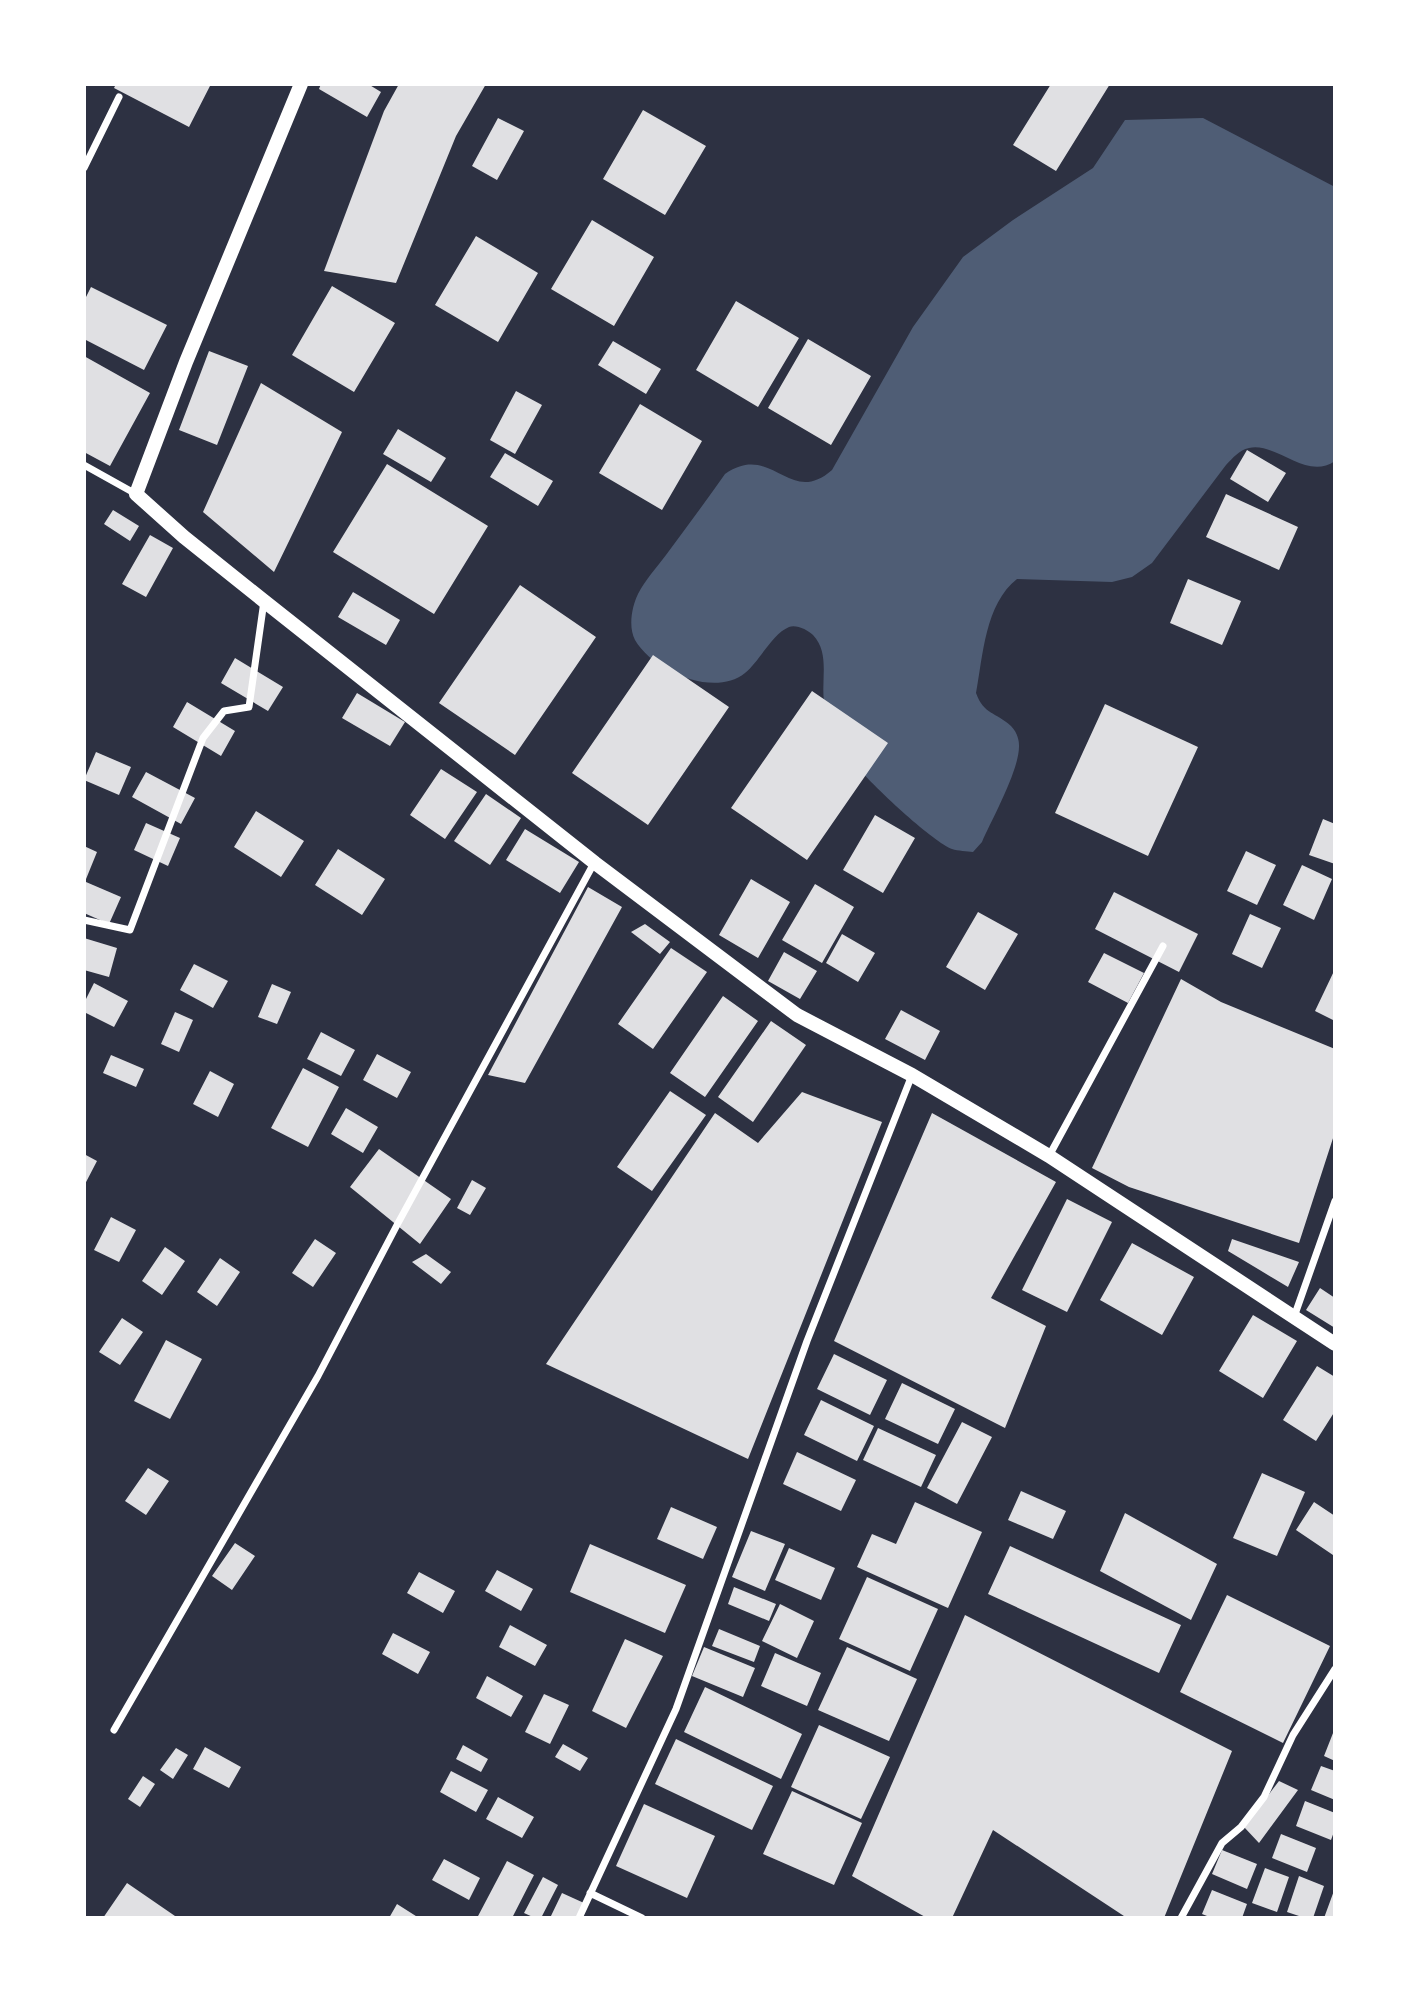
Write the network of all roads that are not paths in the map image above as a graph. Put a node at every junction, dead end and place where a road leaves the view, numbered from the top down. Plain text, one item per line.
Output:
1 (301, 84) edge
2 (119, 97) dead end
3 (84, 168) edge
4 (84, 465) edge
5 (136, 494) junction
6 (264, 601) junction
7 (595, 863) junction
8 (84, 920) edge
9 (1163, 946) dead end
10 (912, 1075) junction
11 (1049, 1156) junction
12 (1335, 1201) edge
13 (1294, 1317) junction
14 (1335, 1344) edge
15 (1335, 1669) edge
16 (114, 1730) dead end
17 (590, 1893) junction
18 (579, 1918) edge
19 (642, 1918) edge
20 (1181, 1918) edge

1 - 5 main road
2 - 3 street
4 - 5 street
5 - 6 main road
6 - 7 main road
6 - 8 street
7 - 10 main road
7 - 16 street
9 - 11 street
10 - 11 main road
10 - 17 street
11 - 13 main road
12 - 13 street
13 - 14 main road
15 - 20 street
17 - 18 street
17 - 19 street

